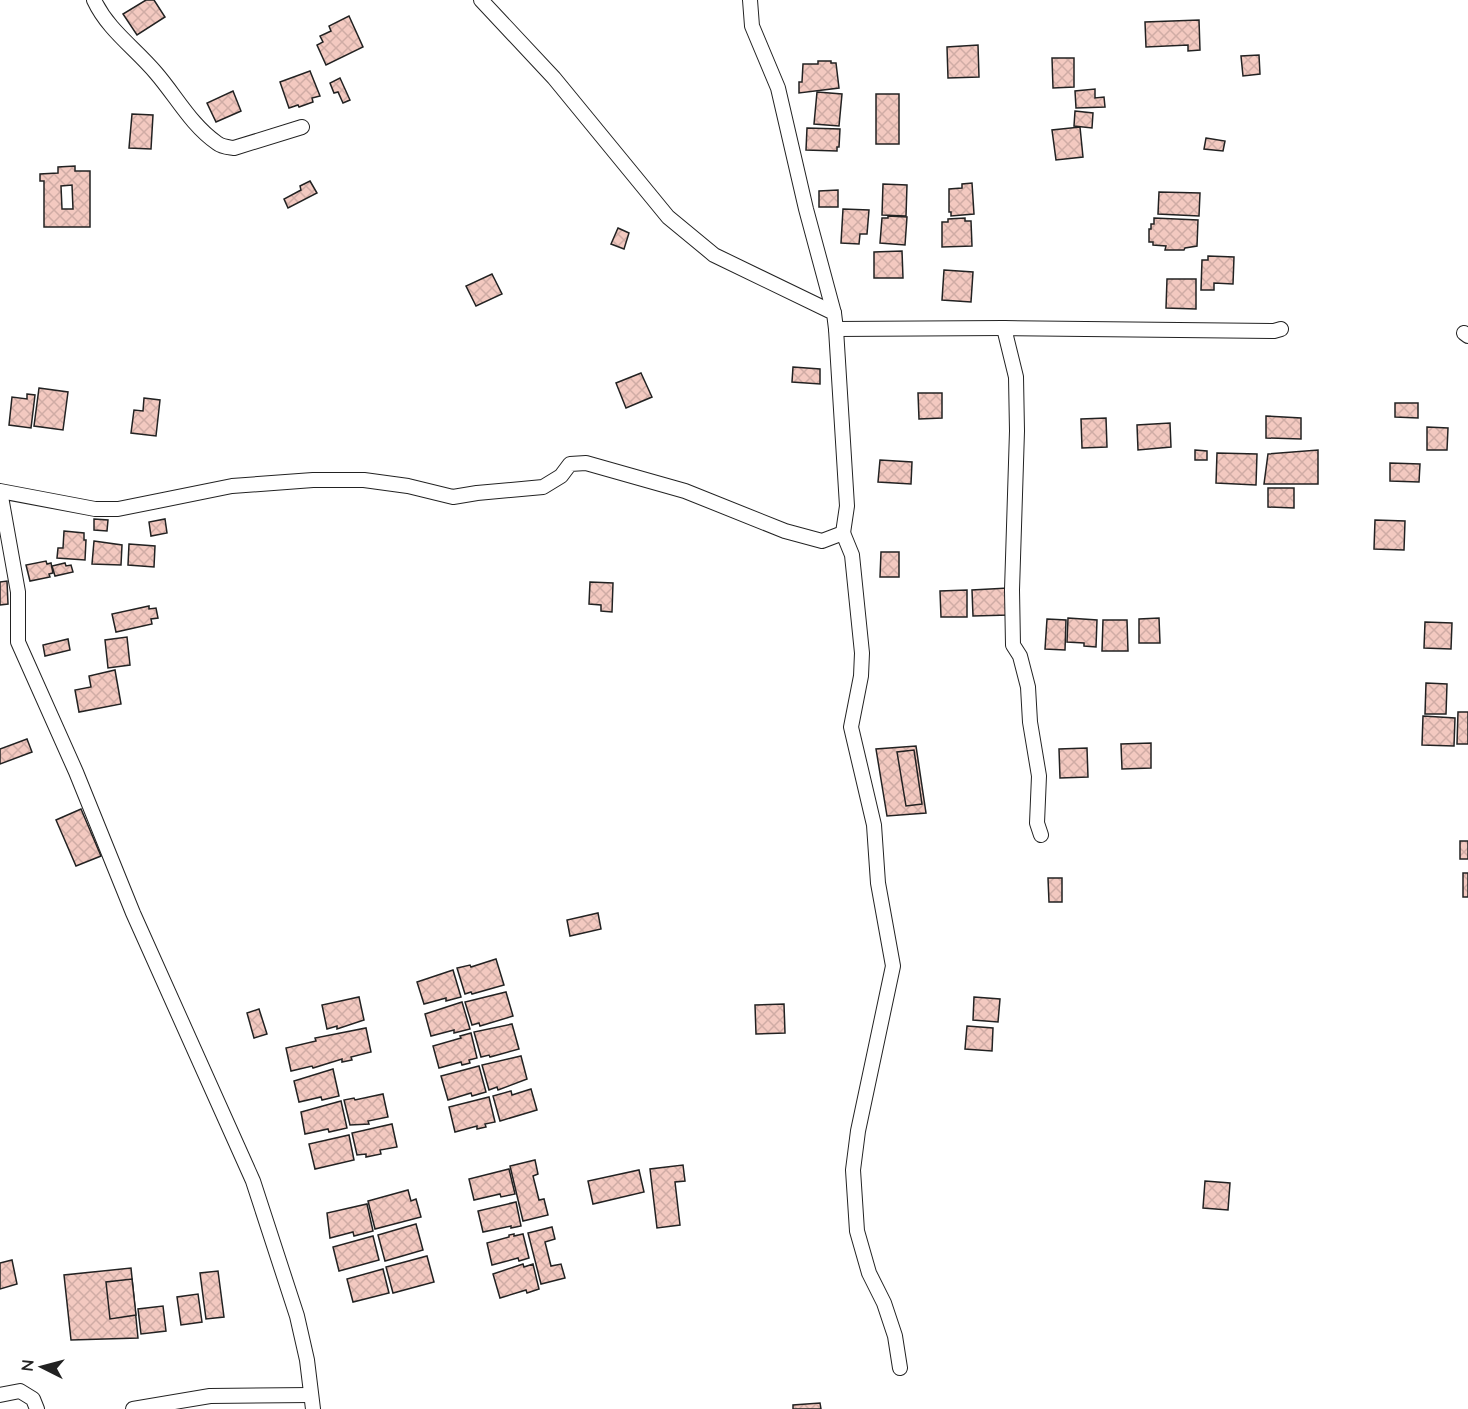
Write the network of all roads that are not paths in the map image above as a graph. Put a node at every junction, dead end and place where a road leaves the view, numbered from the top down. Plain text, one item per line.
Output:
1 (94, 0) edge
2 (481, 0) edge
3 (750, 0) edge
4 (302, 127) dead end
5 (834, 313) junction
6 (1004, 328) junction
7 (836, 329) junction
8 (1281, 329) dead end
9 (843, 533) junction
10 (1041, 835) dead end
11 (900, 1368) dead end
12 (0, 1395) edge
13 (312, 1402) edge
14 (37, 1409) edge
15 (133, 1409) edge

1 - 4 street
2 - 5 street
3 - 5 street
5 - 7 street
6 - 7 street
6 - 8 street
6 - 10 street
7 - 9 street
9 - 11 street
9 - 13 street
12 - 14 street
13 - 15 street

